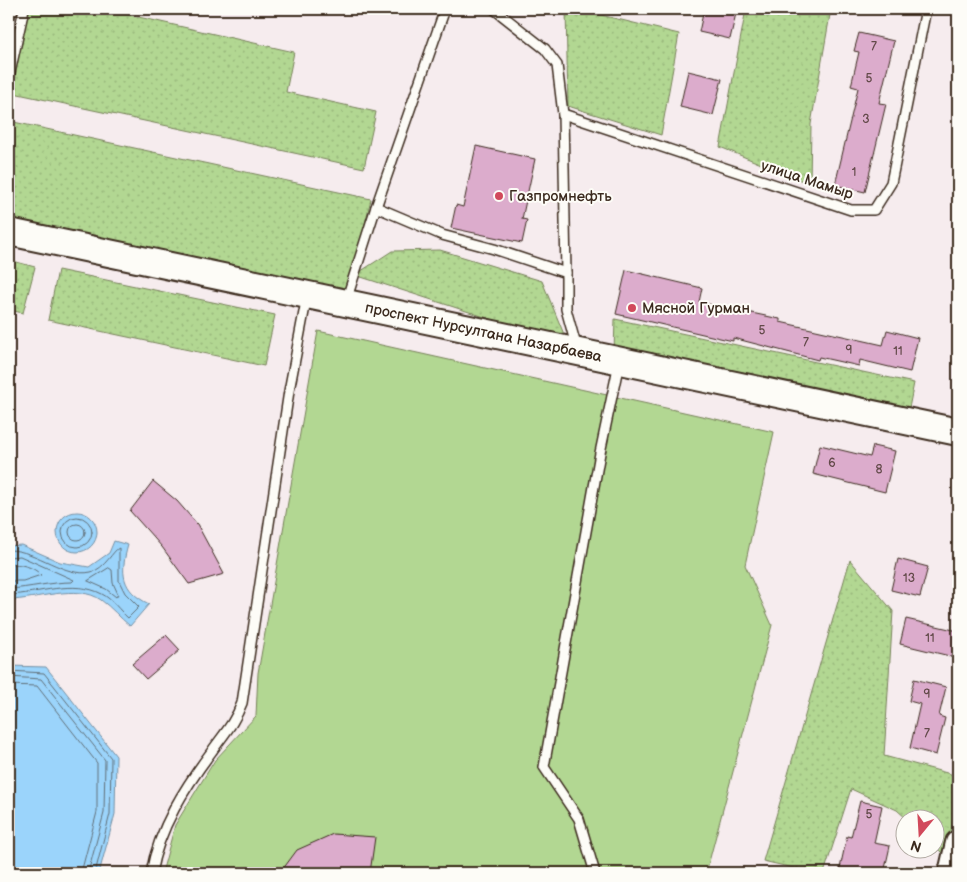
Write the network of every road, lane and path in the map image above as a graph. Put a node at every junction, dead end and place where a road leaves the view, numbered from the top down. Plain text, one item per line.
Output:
1 (24, 9) edge
2 (445, 9) edge
3 (494, 9) edge
4 (926, 9) edge
5 (9, 77) edge
6 (563, 114) junction
7 (376, 207) junction
8 (9, 232) edge
9 (566, 273) junction
10 (307, 295) junction
11 (346, 302) junction
12 (577, 352) junction
13 (620, 361) junction
14 (958, 432) edge
15 (958, 843) edge
16 (150, 873) edge
17 (595, 873) edge
18 (951, 873) edge

1 - 5 lane
2 - 7 lane
3 - 6 lane
4 - 6 lane, улица Мамыр
6 - 9 lane
7 - 9 lane
7 - 11 lane
8 - 10 main road, проспект Нурсултана Назарбаева
9 - 12 lane
10 - 11 main road, проспект Нурсултана Назарбаева
10 - 16 lane
11 - 12 main road, проспект Нурсултана Назарбаева
12 - 13 main road, проспект Нурсултана Назарбаева
13 - 14 main road, проспект Нурсултана Назарбаева
13 - 17 lane
15 - 18 street

